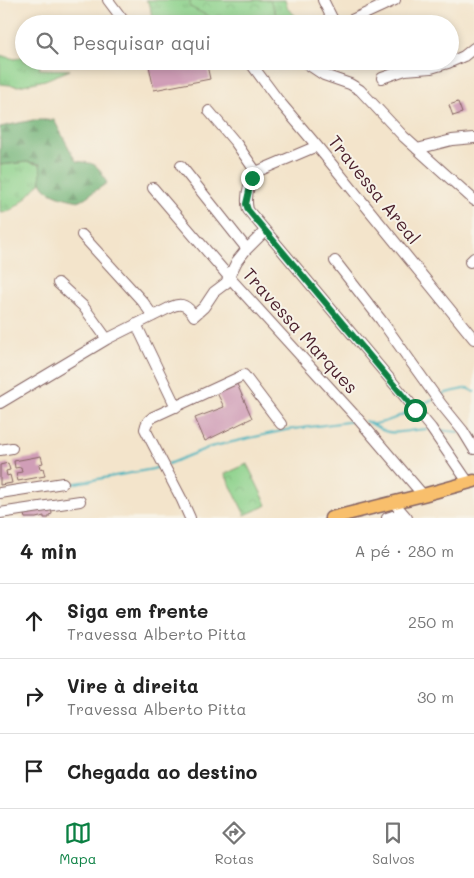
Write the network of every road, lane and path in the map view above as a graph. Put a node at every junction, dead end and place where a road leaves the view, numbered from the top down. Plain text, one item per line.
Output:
1 (108, 0) edge
2 (323, 0) edge
3 (388, 1) edge
4 (119, 15) edge
5 (330, 15) edge
6 (361, 15) edge
7 (474, 48) edge
8 (459, 58) edge
9 (256, 70) edge
10 (318, 70) edge
11 (404, 70) edge
12 (382, 78) dead end
13 (209, 111) dead end
14 (474, 138) edge
15 (317, 146) junction
16 (417, 149) junction
17 (181, 166) dead end
18 (256, 172) junction
19 (153, 188) dead end
20 (474, 200) edge
21 (265, 231) junction
22 (82, 235) dead end
23 (247, 249) junction
24 (335, 261) dead end
25 (230, 277) junction
26 (58, 283) dead end
27 (153, 316) junction
28 (136, 324) junction
29 (107, 339) junction
30 (474, 339) edge
31 (0, 403) edge
32 (176, 407) junction
33 (281, 424) dead end
34 (472, 445) edge
35 (12, 448) dead end
36 (0, 450) edge
37 (471, 482) edge
38 (63, 483) dead end
39 (0, 493) edge
40 (424, 495) junction
41 (80, 500) dead end
42 (401, 511) edge
43 (0, 513) edge
44 (190, 518) edge
45 (330, 518) edge
46 (386, 518) edge

1 - 4 street
2 - 5 street
3 - 6 street
7 - 8 street
9 - 15 street, Travessa Areal
10 - 16 street
11 - 12 street
13 - 18 street
14 - 16 street
15 - 18 street
15 - 30 street, Travessa Areal
16 - 20 street
17 - 23 street
18 - 21 street
19 - 25 street, Travessa Marques
21 - 23 street
21 - 37 street
22 - 27 street
23 - 25 street
24 - 34 street
25 - 27 street
25 - 40 street, Travessa Marques
26 - 29 street
27 - 28 street
28 - 29 street
28 - 32 street
29 - 31 street
32 - 33 street
32 - 44 street
35 - 36 street
37 - 40 main road
38 - 39 street
40 - 42 main road
41 - 43 street
42 - 45 main road
42 - 46 street

